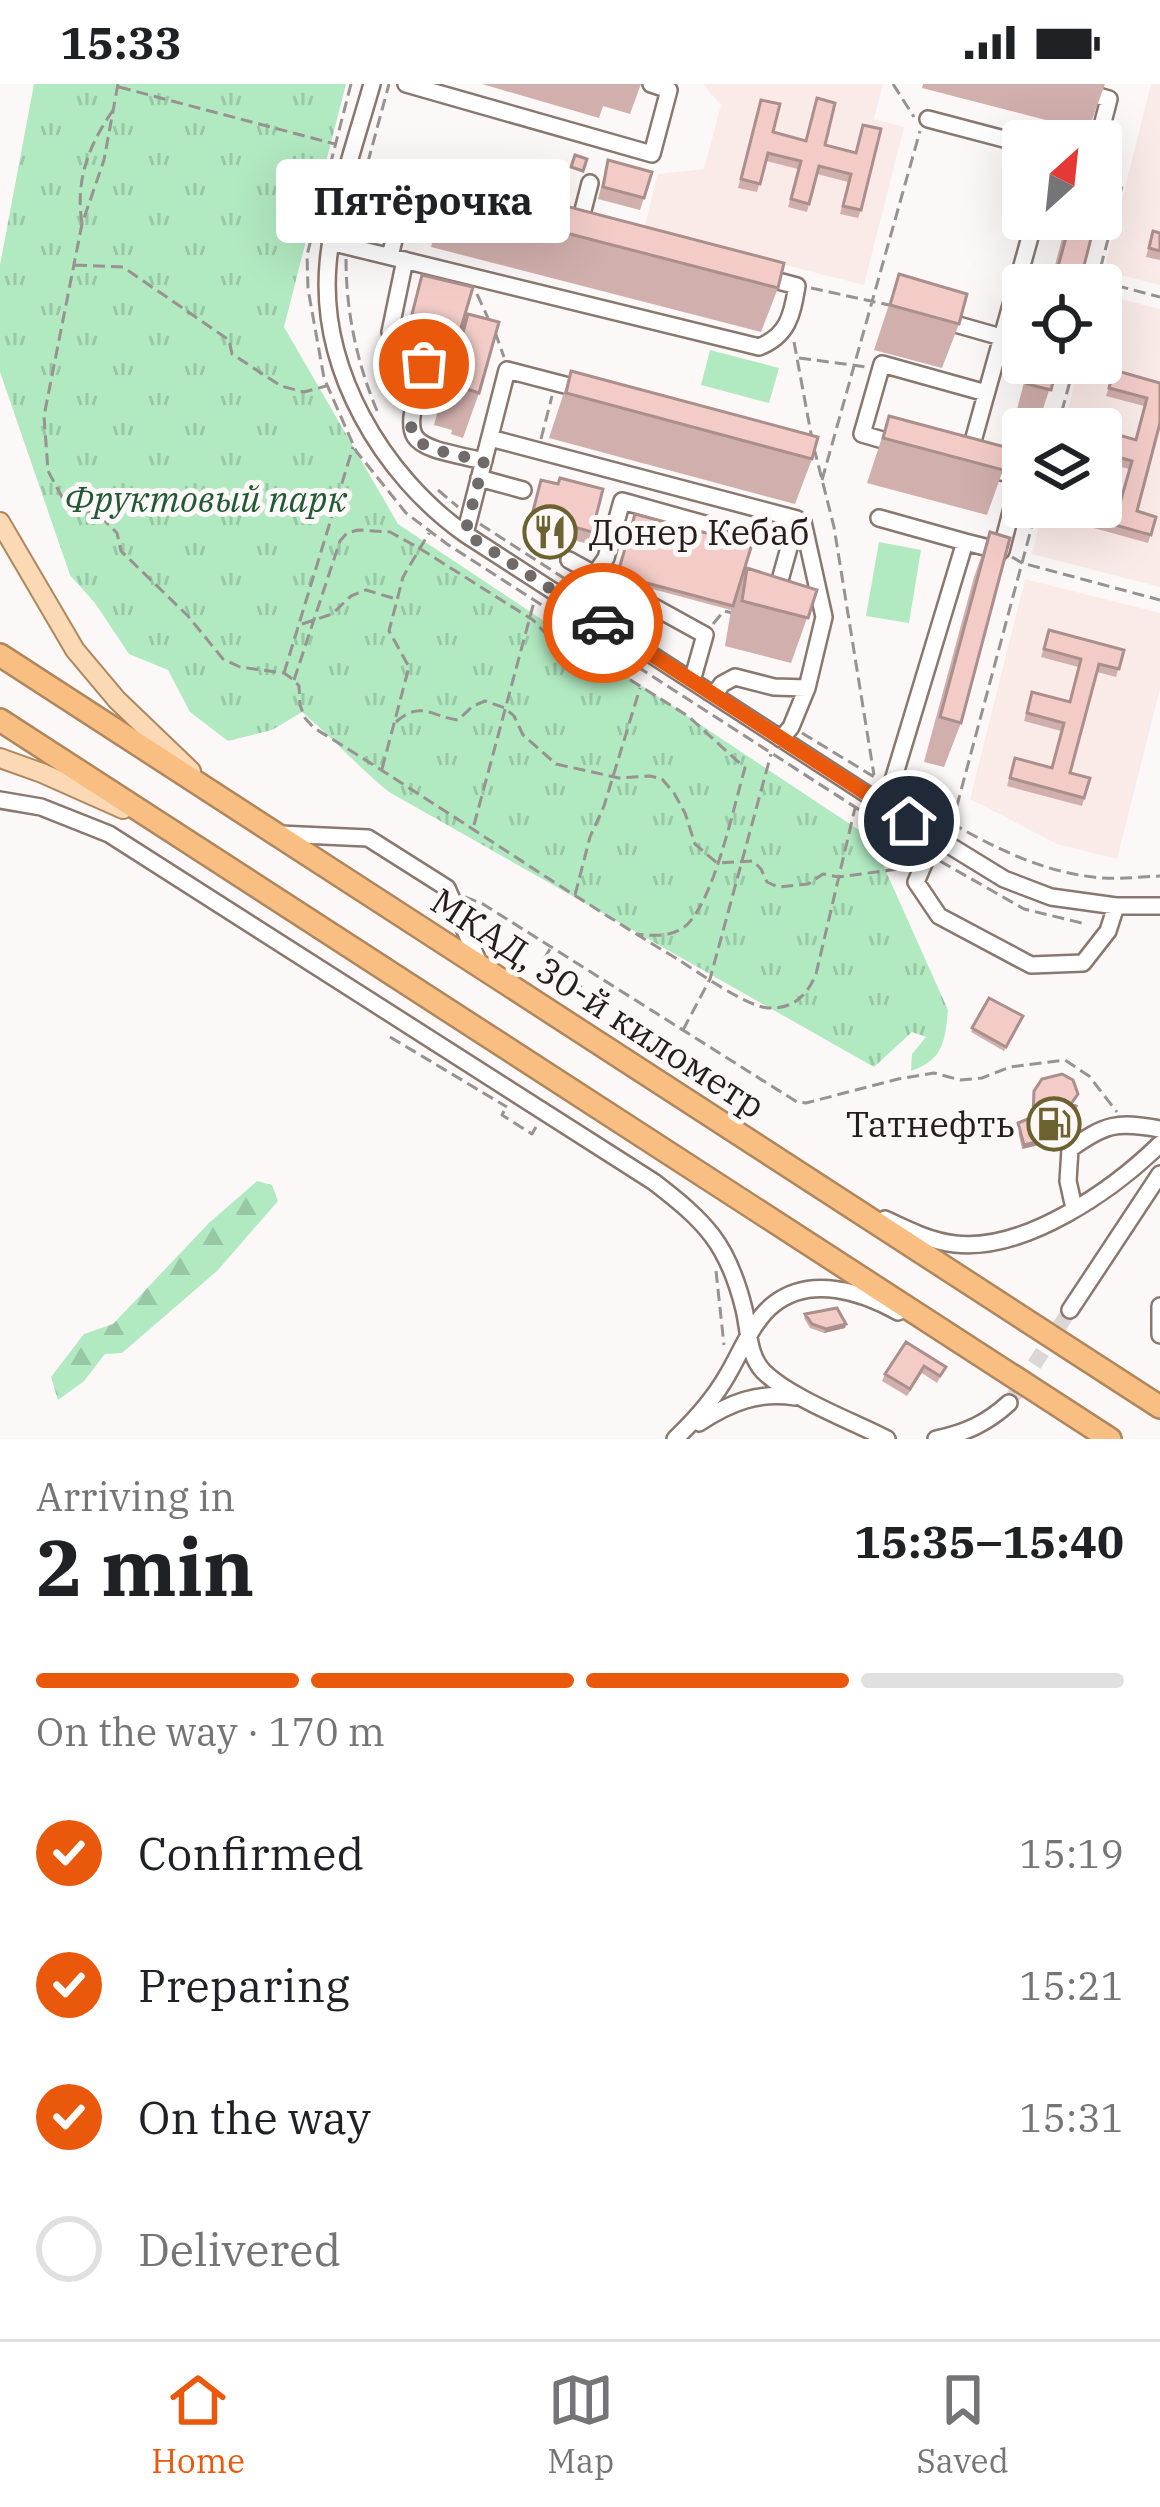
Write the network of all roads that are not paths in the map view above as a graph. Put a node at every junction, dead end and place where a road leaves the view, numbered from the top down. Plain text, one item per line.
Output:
1 (371, 84) edge
2 (406, 84) edge
3 (651, 84) edge
4 (1057, 84) edge
5 (928, 119) dead end
6 (1104, 120) edge
7 (1002, 138) edge
8 (590, 183) dead end
9 (493, 206) edge
10 (556, 223) edge
11 (578, 229) junction
12 (600, 234) edge
13 (1029, 240) edge
14 (338, 243) junction
15 (397, 258) junction
16 (753, 274) edge
17 (934, 318) edge
18 (1001, 337) junction
19 (986, 393) junction
20 (599, 394) edge
21 (490, 438) junction
22 (925, 452) edge
23 (946, 458) edge
24 (966, 463) junction
25 (481, 470) junction
26 (523, 490) dead end
27 (879, 518) dead end
28 (0, 522) edge
29 (803, 522) dead end
30 (467, 525) junction
31 (719, 528) dead end
32 (965, 542) junction
33 (568, 560) dead end
34 (594, 576) junction
35 (579, 598) junction
36 (746, 607) edge
37 (0, 655) edge
38 (692, 681) junction
39 (807, 688) junction
40 (714, 695) junction
41 (0, 720) edge
42 (786, 733) junction
43 (0, 758) edge
44 (212, 790) junction
45 (0, 800) edge
46 (882, 804) junction
47 (276, 834) junction
48 (181, 837) junction
49 (932, 846) junction
50 (1116, 906) junction
51 (1160, 906) edge
52 (480, 966) junction
53 (1160, 1129) edge
54 (1160, 1144) edge
55 (801, 1174) junction
56 (1160, 1174) edge
57 (1074, 1208) junction
58 (1160, 1306) edge
59 (1070, 1310) tunnel mouth
60 (1160, 1334) edge
61 (750, 1336) junction
62 (1000, 1368) junction
63 (815, 1403) junction
64 (1010, 1403) tunnel mouth
65 (1160, 1407) edge
66 (863, 1427) junction
67 (676, 1439) edge
68 (886, 1439) edge
69 (900, 1439) edge
70 (936, 1439) edge
71 (1110, 1439) edge

1 - 14 street
2 - 3 street
4 - 6 street
5 - 7 street
8 - 11 street
9 - 15 street
10 - 11 street
11 - 12 street
13 - 18 street
14 - 15 street
14 - 30 street
15 - 16 street
15 - 25 street
17 - 18 street
18 - 19 street
19 - 22 street
19 - 24 street
20 - 21 street
21 - 25 street
21 - 36 street
23 - 24 street
24 - 32 street
25 - 26 street
25 - 30 street
27 - 32 street
28 - 44 main road
29 - 39 street
30 - 35 street
31 - 34 street
32 - 46 street
33 - 34 street
34 - 35 street
34 - 38 street
35 - 38 street
37 - 44 highway, МКАД, 30-й километр
38 - 40 street
39 - 40 street
39 - 42 street
40 - 42 street
41 - 48 highway
42 - 46 street
43 - 48 main road
44 - 47 highway, МКАД, 30-й километр
45 - 61 street
46 - 49 street
47 - 52 highway, МКАД, 30-й километр
47 - 52 street
48 - 62 highway
49 - 50 street
49 - 50 street
50 - 51 street
52 - 55 highway, МКАД, 30-й километр
53 - 57 street
54 - 57 street
55 - 57 street
55 - 65 highway, МКАД, 30-й километр
56 - 59 street
58 - 60 street
61 - 62 street
61 - 63 street
61 - 67 street
62 - 71 highway
63 - 66 street
63 - 67 street
64 - 70 street
66 - 68 street
66 - 69 street

